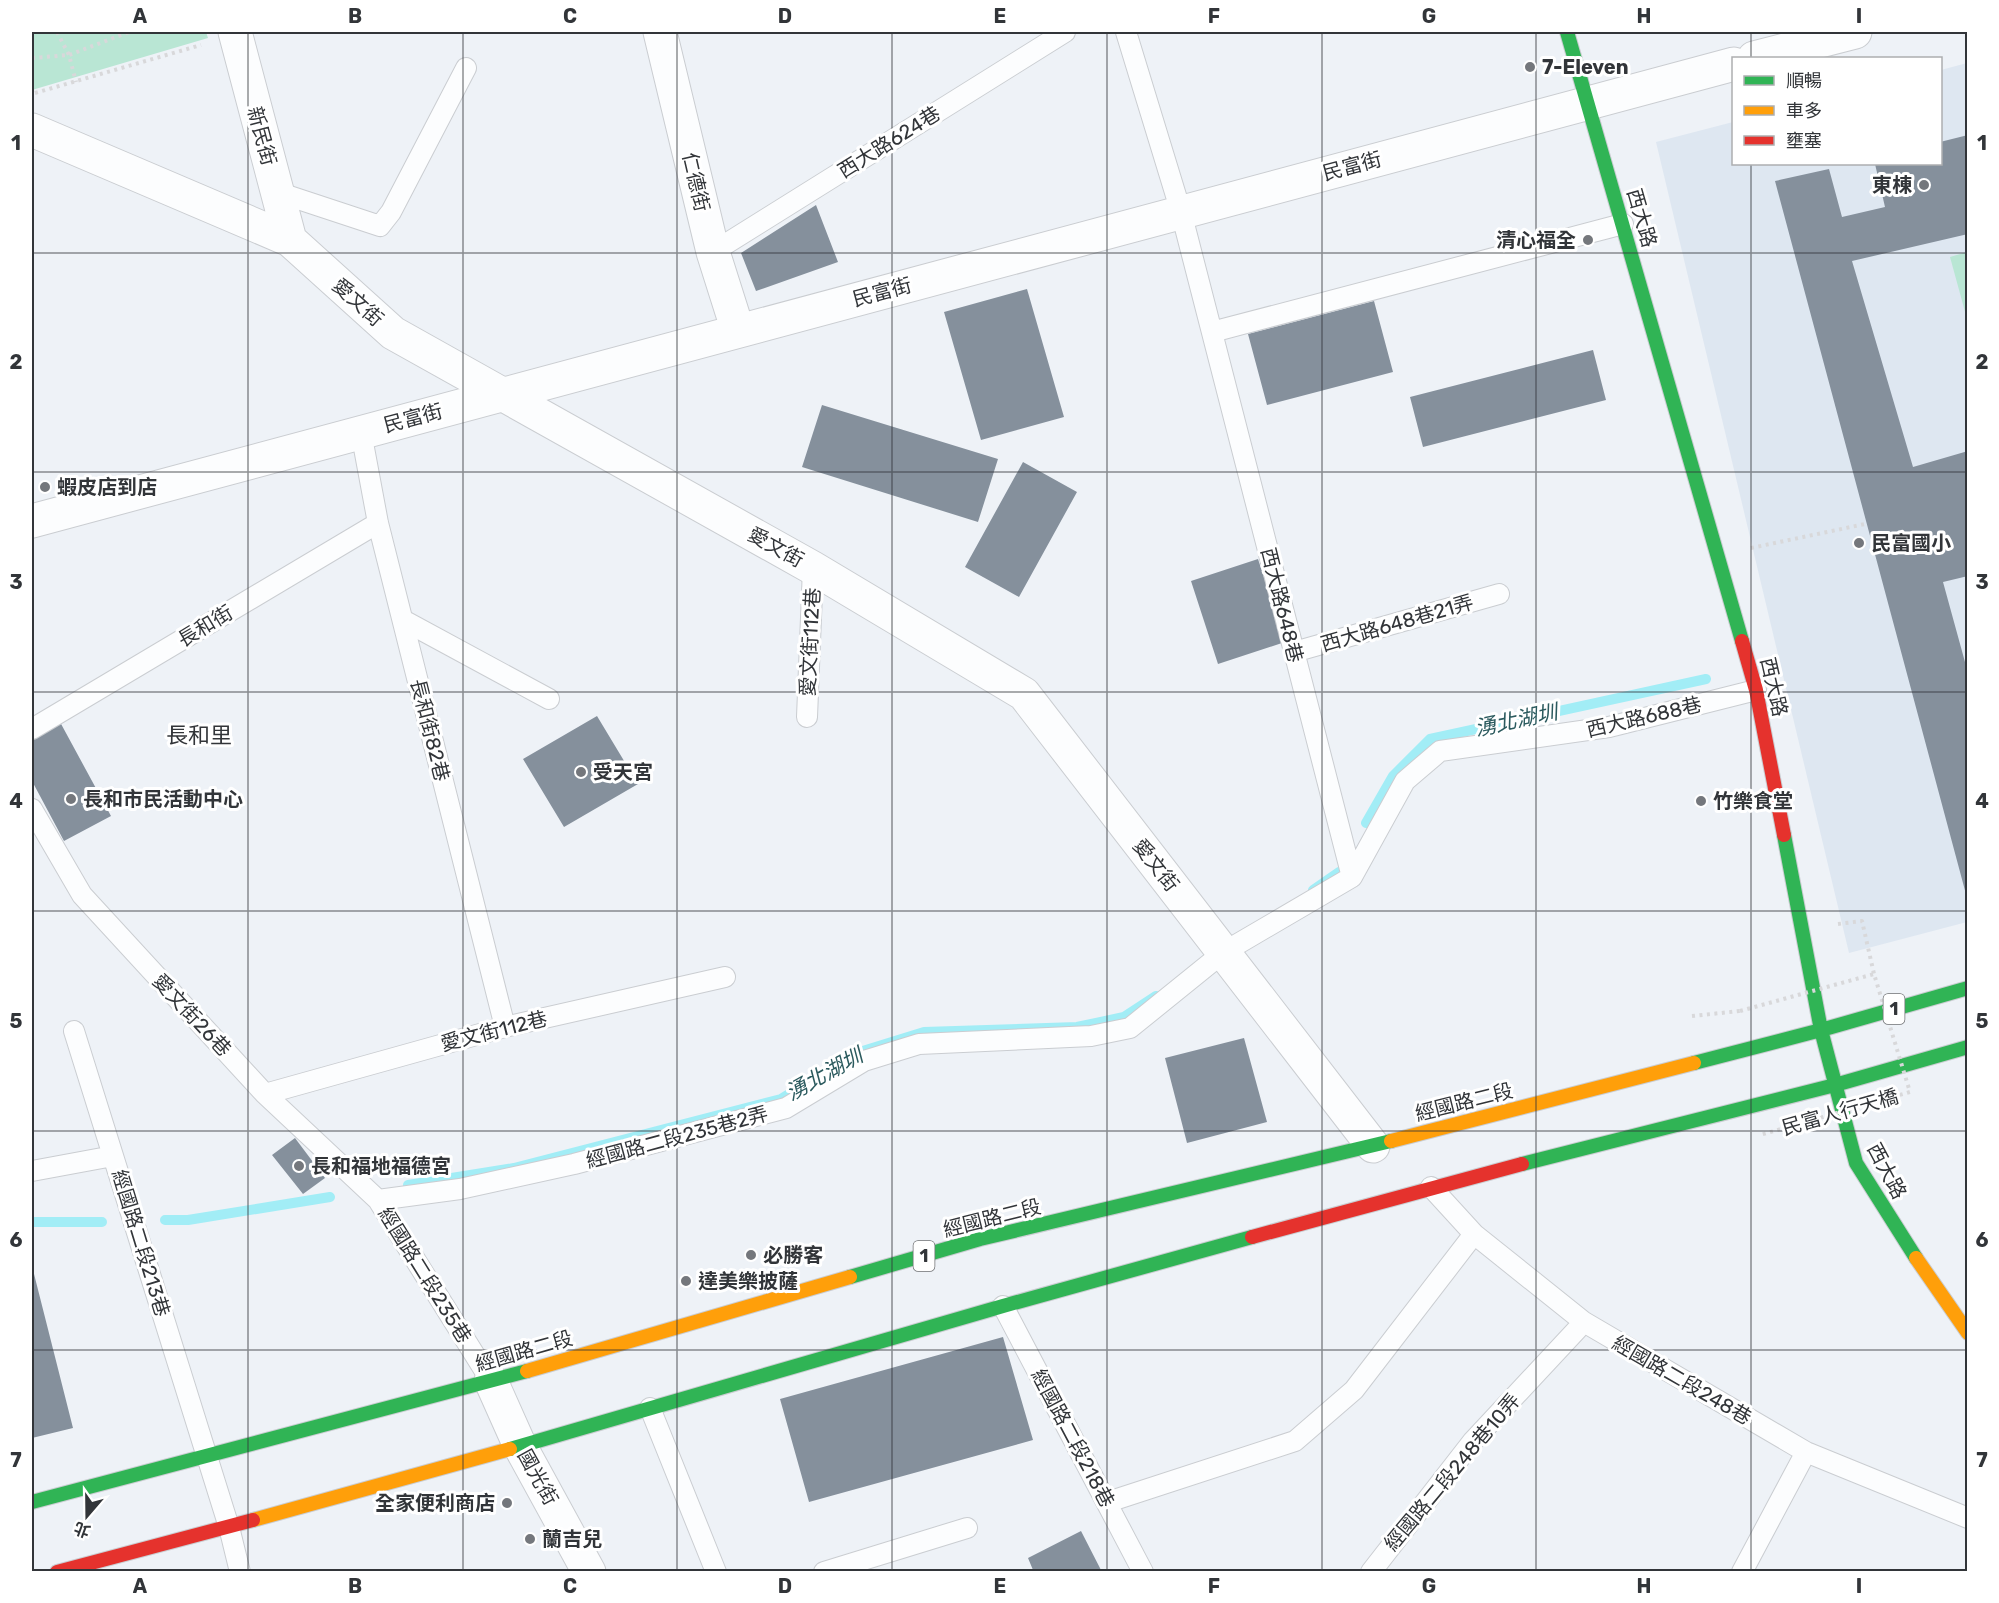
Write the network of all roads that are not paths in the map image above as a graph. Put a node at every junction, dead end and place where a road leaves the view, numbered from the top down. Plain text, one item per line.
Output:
1 (660, 32) edge
2 (1065, 32) edge
3 (1126, 32) edge
4 (1567, 32) edge
5 (1855, 32) edge
6 (221, 37) edge
7 (1758, 57) edge
8 (1732, 65) edge
9 (466, 68) dead end
10 (1589, 102) junction
11 (32, 130) edge
12 (277, 192) junction
13 (1181, 212) junction
14 (1623, 224) junction
15 (290, 240) junction
16 (713, 252) junction
17 (738, 331) junction
18 (1212, 332) junction
19 (501, 394) junction
20 (361, 432) junction
21 (32, 521) edge
22 (378, 523) junction
23 (813, 568) junction
24 (1499, 594) dead end
25 (403, 620) junction
26 (1294, 652) junction
27 (1756, 690) junction
28 (549, 699) dead end
29 (807, 717) dead end
30 (32, 729) edge
31 (32, 809) edge
32 (1352, 877) junction
33 (1224, 952) junction
34 (725, 977) dead end
35 (1968, 988) edge
36 (506, 1027) junction
37 (1821, 1030) junction
38 (74, 1031) dead end
39 (1968, 1047) edge
40 (1835, 1085) junction
41 (265, 1094) junction
42 (1373, 1146) junction
43 (114, 1156) junction
44 (32, 1171) edge
45 (1431, 1187) junction
46 (378, 1200) junction
47 (1474, 1234) junction
48 (1003, 1306) junction
49 (1584, 1322) junction
50 (1968, 1333) edge
51 (490, 1381) junction
52 (650, 1408) junction
53 (520, 1446) junction
54 (1806, 1452) junction
55 (207, 1456) junction
56 (32, 1502) edge
57 (1108, 1503) junction
58 (1968, 1518) edge
59 (229, 1527) junction
60 (967, 1528) dead end
61 (57, 1572) edge
62 (240, 1572) edge
63 (589, 1572) edge
64 (716, 1572) edge
65 (824, 1572) edge
66 (1143, 1572) edge
67 (1371, 1572) edge
68 (1742, 1572) edge

1 - 16 street, 仁德街
2 - 16 lane, 西大路624巷
3 - 13 lane, 西大路648巷
4 - 10 main road, 西大路
5 - 7 street
6 - 12 street, 新民街
8 - 10 street, 民富街
9 - 12 lane
10 - 13 street, 民富街
10 - 14 main road, 西大路
11 - 15 street, 愛文街
12 - 15 street, 新民街
13 - 17 street, 民富街
13 - 18 lane, 西大路648巷
14 - 18 lane
14 - 27 main road, 西大路
15 - 19 street, 愛文街
16 - 17 street, 仁德街
17 - 19 street, 民富街
18 - 26 lane, 西大路648巷
19 - 20 street, 民富街
19 - 23 street, 愛文街
20 - 21 street, 民富街
20 - 22 lane, 長和街82巷
22 - 25 lane, 長和街82巷
22 - 30 lane, 長和街
23 - 29 lane, 愛文街112巷
23 - 33 street, 愛文街
24 - 26 lane, 西大路648巷21弄
25 - 28 lane
25 - 36 lane, 長和街82巷
26 - 32 lane, 西大路648巷
27 - 32 lane, 西大路688巷
27 - 37 main road, 西大路
31 - 41 lane, 愛文街26巷
32 - 33 lane
33 - 42 street, 愛文街
33 - 46 lane, 經國路二段235巷2弄
34 - 36 lane, 愛文街112巷
35 - 37 main road, 經國路二段 / 1
36 - 41 lane, 愛文街112巷
37 - 40 main road, 西大路
37 - 42 main road, 經國路二段 / 1
38 - 43 lane, 經國路二段213巷
39 - 40 main road
40 - 45 main road
40 - 50 main road, 西大路
41 - 46 lane, 愛文街26巷
42 - 51 main road, 經國路二段 / 1
43 - 44 lane
43 - 55 lane, 經國路二段213巷
45 - 47 lane, 經國路二段248巷
45 - 48 main road
46 - 51 lane, 經國路二段235巷
47 - 49 lane, 經國路二段248巷
47 - 57 lane
48 - 52 main road
48 - 57 lane, 經國路二段218巷
49 - 54 lane, 經國路二段248巷
49 - 67 lane, 經國路二段248巷10弄
51 - 53 street, 國光街
51 - 55 main road, 經國路二段 / 1
52 - 53 main road
52 - 64 lane
53 - 59 main road
53 - 63 street, 國光街
54 - 58 lane, 經國路二段248巷
54 - 68 lane
55 - 56 main road, 經國路二段 / 1
55 - 59 lane, 經國路二段213巷
57 - 66 lane, 經國路二段218巷
59 - 61 main road
59 - 62 lane, 經國路二段213巷
60 - 65 lane

